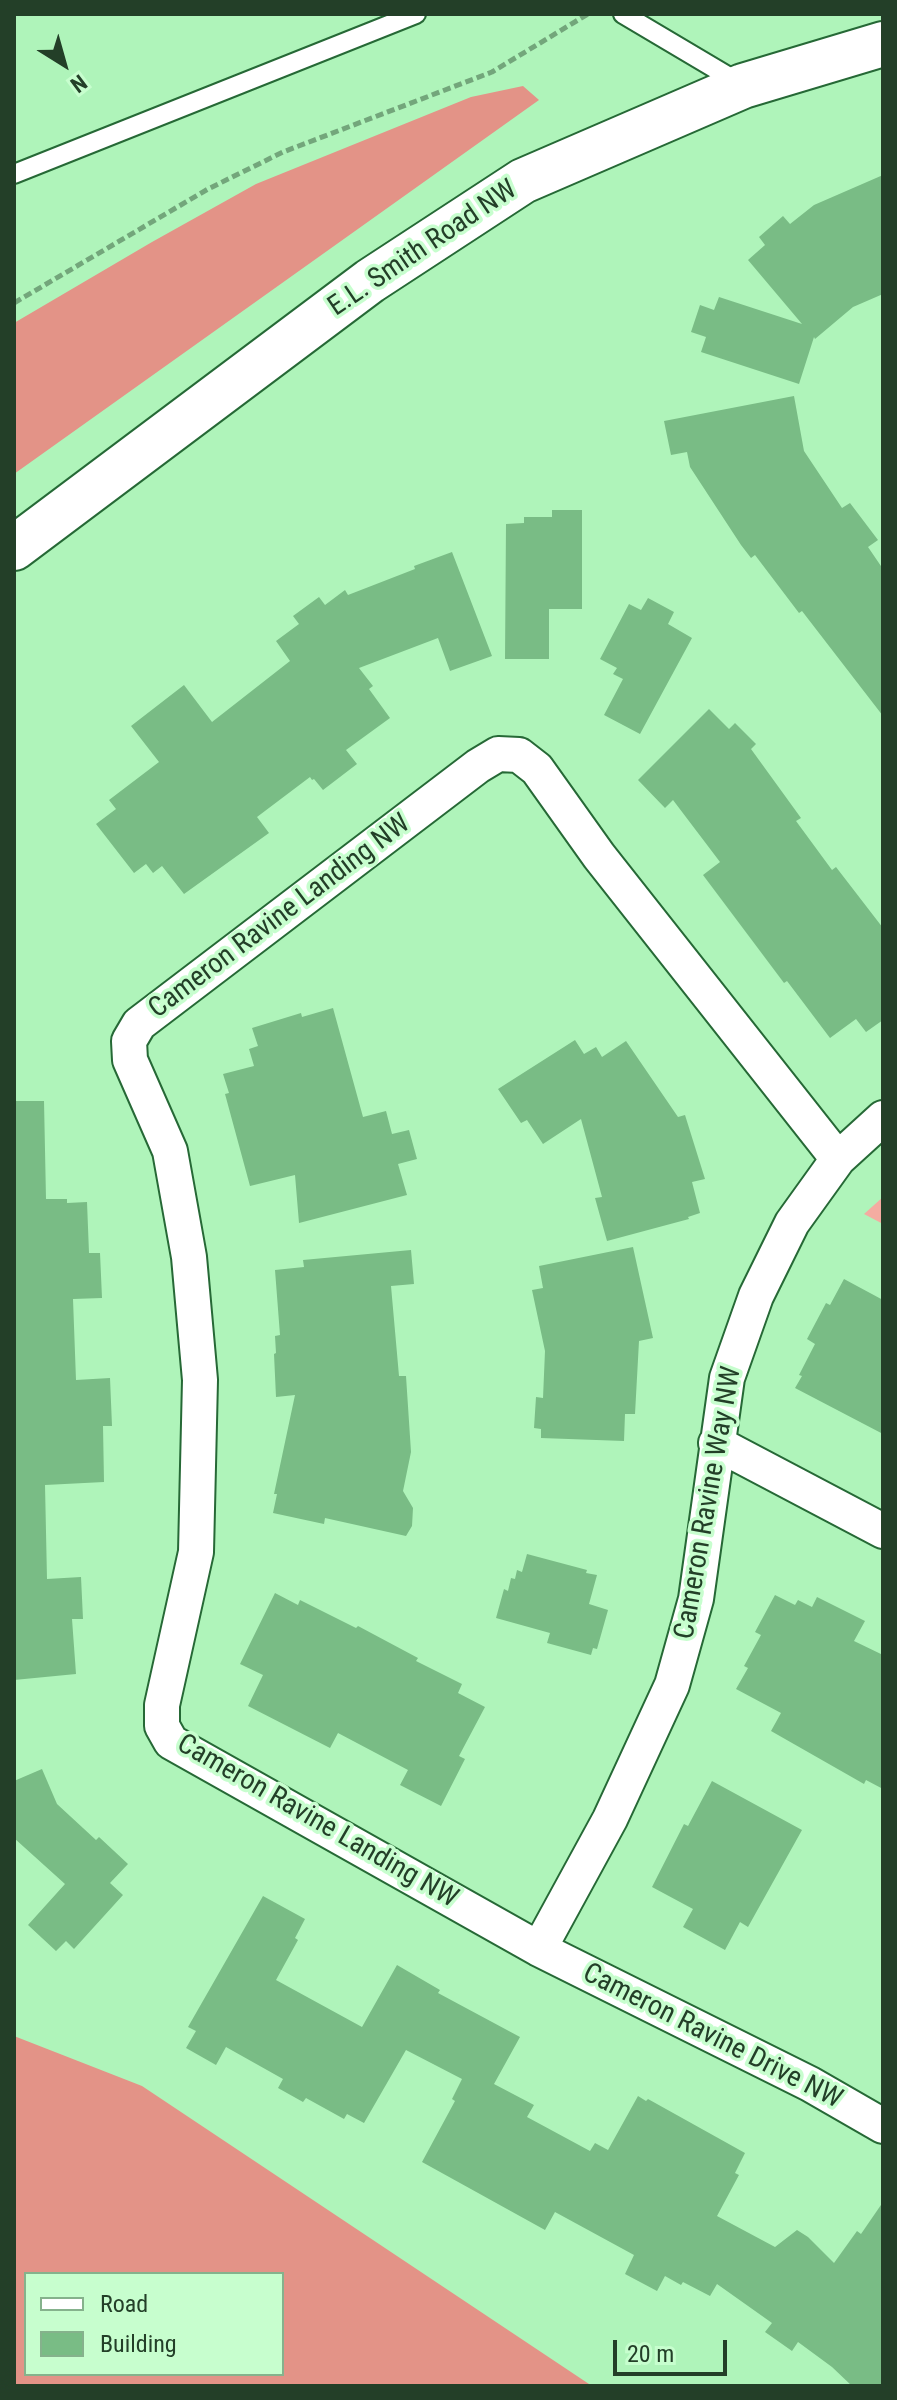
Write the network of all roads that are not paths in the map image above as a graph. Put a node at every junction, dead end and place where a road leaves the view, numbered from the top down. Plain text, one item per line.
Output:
1 (416, 14) edge
2 (623, 14) edge
3 (883, 44) edge
4 (743, 86) junction
5 (14, 174) edge
6 (14, 548) edge
7 (883, 1118) edge
8 (838, 1159) junction
9 (716, 1443) junction
10 (883, 1531) edge
11 (539, 1949) junction
12 (883, 2126) edge

1 - 5 lane
2 - 4 lane
3 - 4 street, E.L. Smith Road NW
4 - 6 street, E.L. Smith Road NW
7 - 8 street, Cameron Ravine Way NW
8 - 9 street, Cameron Ravine Way NW
8 - 11 street, Cameron Ravine Landing NW
9 - 10 street
9 - 11 street, Cameron Ravine Way NW
11 - 12 street, Cameron Ravine Drive NW

